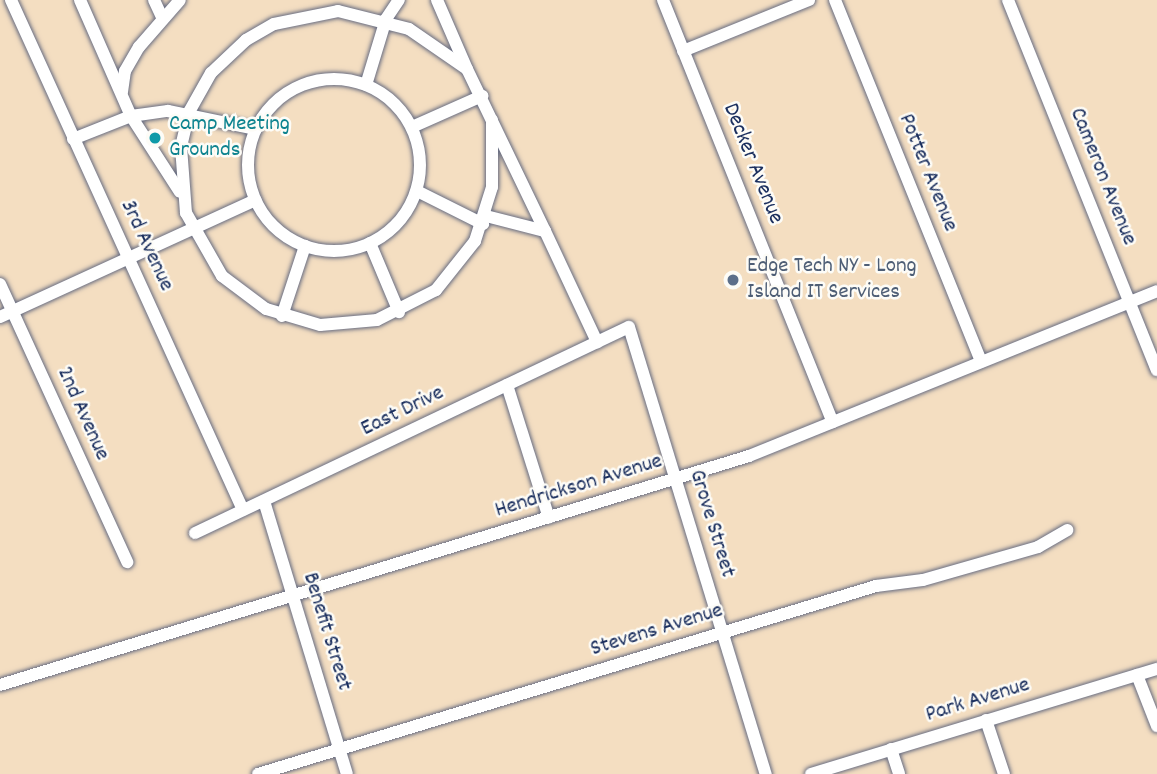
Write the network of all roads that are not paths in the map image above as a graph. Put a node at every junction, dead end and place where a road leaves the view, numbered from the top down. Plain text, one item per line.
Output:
1 (11, 0) edge
2 (80, 0) edge
3 (154, 0) edge
4 (180, 0) edge
5 (399, 0) edge
6 (437, 0) edge
7 (663, 0) edge
8 (809, 0) edge
9 (835, 0) edge
10 (1008, 0) edge
11 (162, 17) junction
12 (386, 19) junction
13 (683, 51) junction
14 (467, 69) junction
15 (366, 85) junction
16 (122, 96) junction
17 (482, 96) junction
18 (189, 112) junction
19 (131, 116) junction
20 (492, 120) junction
21 (412, 127) junction
22 (256, 129) junction
23 (73, 139) junction
24 (417, 191) junction
25 (181, 194) junction
26 (256, 200) junction
27 (484, 220) junction
28 (192, 231) junction
29 (545, 232) junction
30 (370, 243) junction
31 (305, 246) junction
32 (128, 260) junction
33 (0, 284) edge
34 (1157, 291) edge
35 (1129, 302) junction
36 (13, 312) junction
37 (398, 312) junction
38 (282, 316) junction
39 (0, 317) edge
40 (629, 327) joint
41 (597, 342) junction
42 (981, 362) junction
43 (1157, 370) edge
44 (507, 385) junction
45 (833, 422) junction
46 (675, 480) junction
47 (264, 502) junction
48 (243, 510) junction
49 (549, 518) junction
50 (1067, 530) dead end
51 (195, 533) dead end
52 (127, 562) dead end
53 (293, 596) junction
54 (722, 633) junction
55 (1157, 669) edge
56 (1137, 675) junction
57 (0, 685) edge
58 (986, 720) junction
59 (1157, 726) edge
60 (340, 749) junction
61 (891, 749) junction
62 (258, 774) edge
63 (347, 774) edge
64 (765, 774) edge
65 (811, 774) edge
66 (900, 774) edge
67 (1004, 774) edge

1 - 23 street, 3rd Avenue
2 - 16 street
3 - 11 street
4 - 11 street
5 - 12 street
6 - 14 street
7 - 13 street, Decker Avenue
8 - 13 street
9 - 42 street, Potter Avenue
10 - 35 street, Cameron Avenue
11 - 16 street
12 - 14 street
12 - 15 street
12 - 18 street
13 - 45 street, Decker Avenue
14 - 17 street
15 - 21 street
15 - 22 street
16 - 19 street
17 - 20 street
17 - 21 street
18 - 19 street
18 - 22 street
18 - 25 street
19 - 23 street
19 - 25 street
20 - 27 street
20 - 29 street
21 - 24 street
22 - 26 street
23 - 32 street, 3rd Avenue
24 - 27 street
24 - 30 street
25 - 28 street
26 - 28 street
26 - 31 street
27 - 29 street
27 - 37 street
28 - 32 street
28 - 38 street
29 - 41 street
30 - 31 street
30 - 37 street
31 - 38 street
32 - 36 street
32 - 48 street, 3rd Avenue
33 - 36 street, 2nd Avenue
34 - 35 street, Hendrickson Avenue
35 - 42 street, Hendrickson Avenue
35 - 43 street, Cameron Avenue
36 - 39 street
36 - 52 street, 2nd Avenue
37 - 38 street
40 - 41 street, East Drive
40 - 46 street, Grove Street
41 - 44 street, East Drive
42 - 45 street, Hendrickson Avenue
44 - 47 street, East Drive
44 - 49 street
45 - 46 street, Hendrickson Avenue
46 - 49 street, Hendrickson Avenue
46 - 54 street, Grove Street
47 - 48 street, East Drive
47 - 53 street, Benefit Street
48 - 51 street, East Drive
49 - 53 street, Hendrickson Avenue
50 - 54 street, Stevens Avenue
53 - 57 street, Hendrickson Avenue
53 - 60 street, Benefit Street
54 - 60 street, Stevens Avenue
54 - 64 street, Grove Street
55 - 56 street, Park Avenue
56 - 58 street, Park Avenue
56 - 59 street
58 - 61 street, Park Avenue
58 - 67 street
60 - 62 street, Stevens Avenue
60 - 63 street, Benefit Street
61 - 65 street, Park Avenue
61 - 66 street

